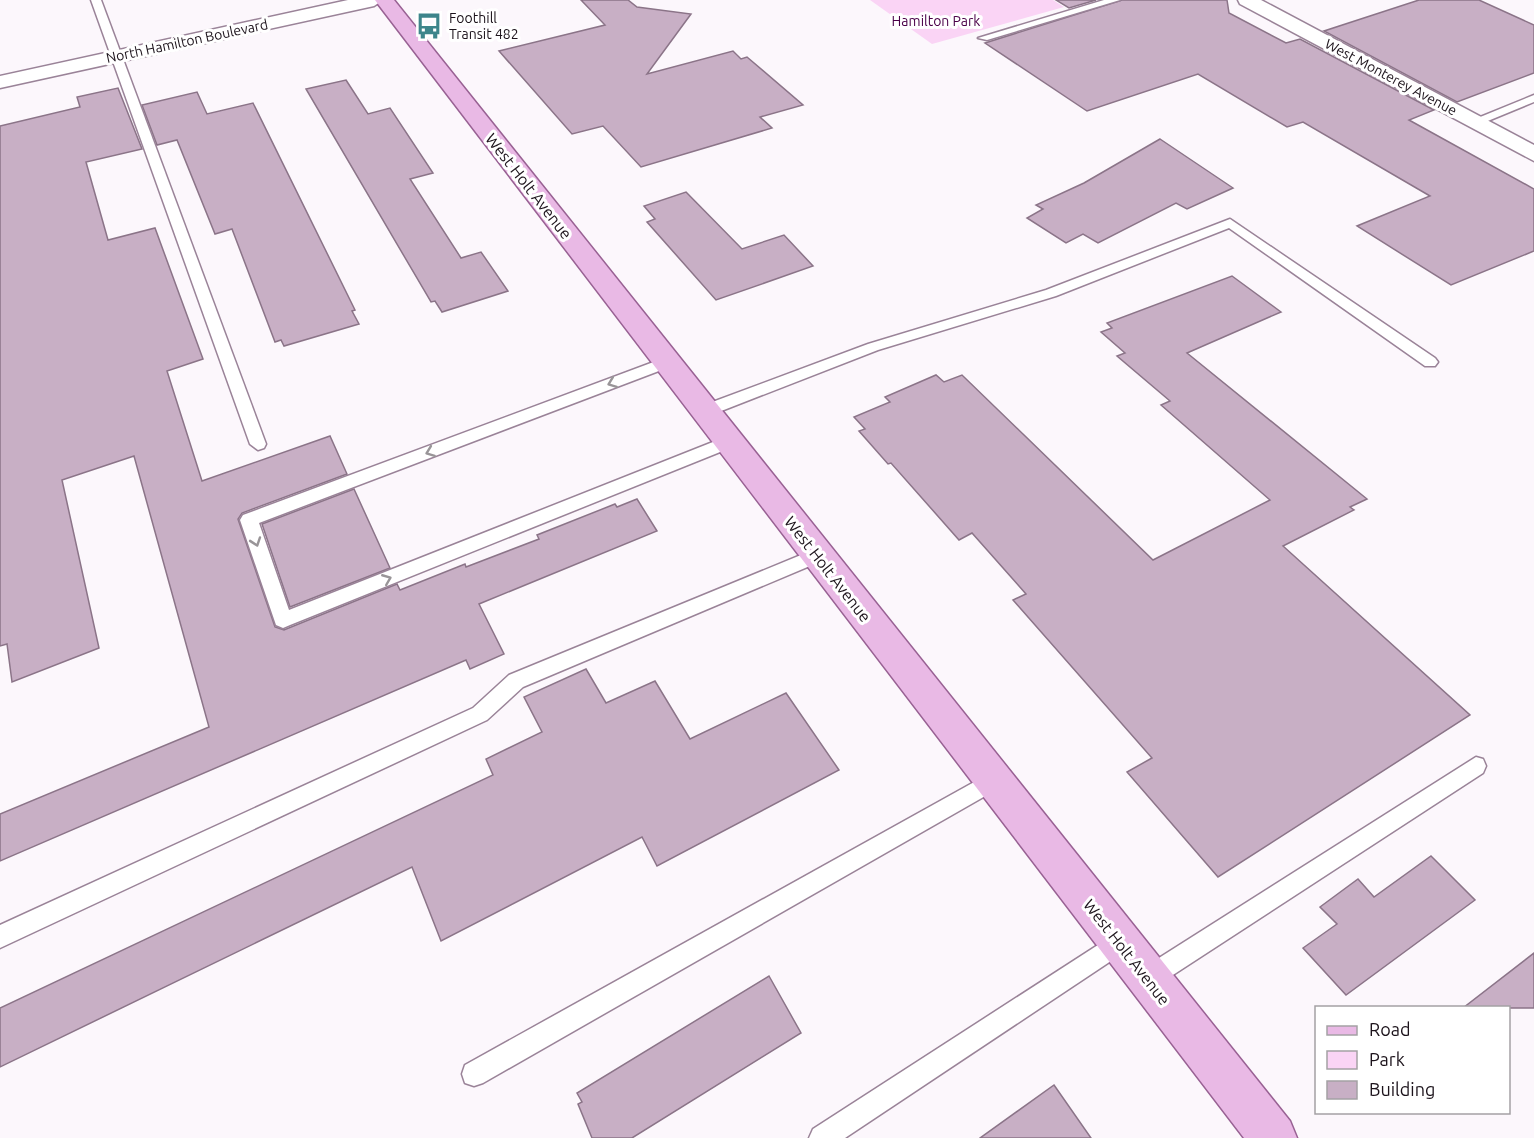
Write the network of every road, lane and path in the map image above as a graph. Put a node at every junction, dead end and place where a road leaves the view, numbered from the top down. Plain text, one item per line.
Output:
1 (96, 0) edge
2 (374, 0) edge
3 (384, 0) edge
4 (1115, 0) edge
5 (1286, 3) dead end
6 (1256, 5) edge
7 (983, 38) dead end
8 (118, 56) junction
9 (0, 82) edge
10 (1534, 98) edge
11 (1474, 122) junction
12 (1534, 154) edge
13 (1430, 362) dead end
14 (667, 363) junction
15 (705, 411) junction
16 (729, 442) junction
17 (258, 444) dead end
18 (818, 555) junction
19 (1476, 766) dead end
20 (994, 780) junction
21 (0, 937) edge
22 (1118, 943) junction
23 (1148, 978) junction
24 (474, 1074) dead end
25 (822, 1138) edge
26 (1273, 1138) edge

1 - 8 lane
2 - 8 street, North Hamilton Boulevard
3 - 14 main road, West Holt Avenue
4 - 7 lane
5 - 6 street
6 - 11 street, West Monterey Avenue
8 - 9 street, North Hamilton Boulevard
8 - 17 lane
10 - 11 lane
11 - 12 street, West Monterey Avenue
13 - 15 lane
14 - 15 main road, West Holt Avenue
14 -> 16 lane
15 - 16 main road, West Holt Avenue
16 - 18 main road, West Holt Avenue
18 - 20 main road, West Holt Avenue
18 - 21 lane
19 - 23 lane
20 - 22 main road, West Holt Avenue
20 - 24 lane
22 - 23 main road, West Holt Avenue
22 - 25 lane
23 - 26 main road, West Holt Avenue

